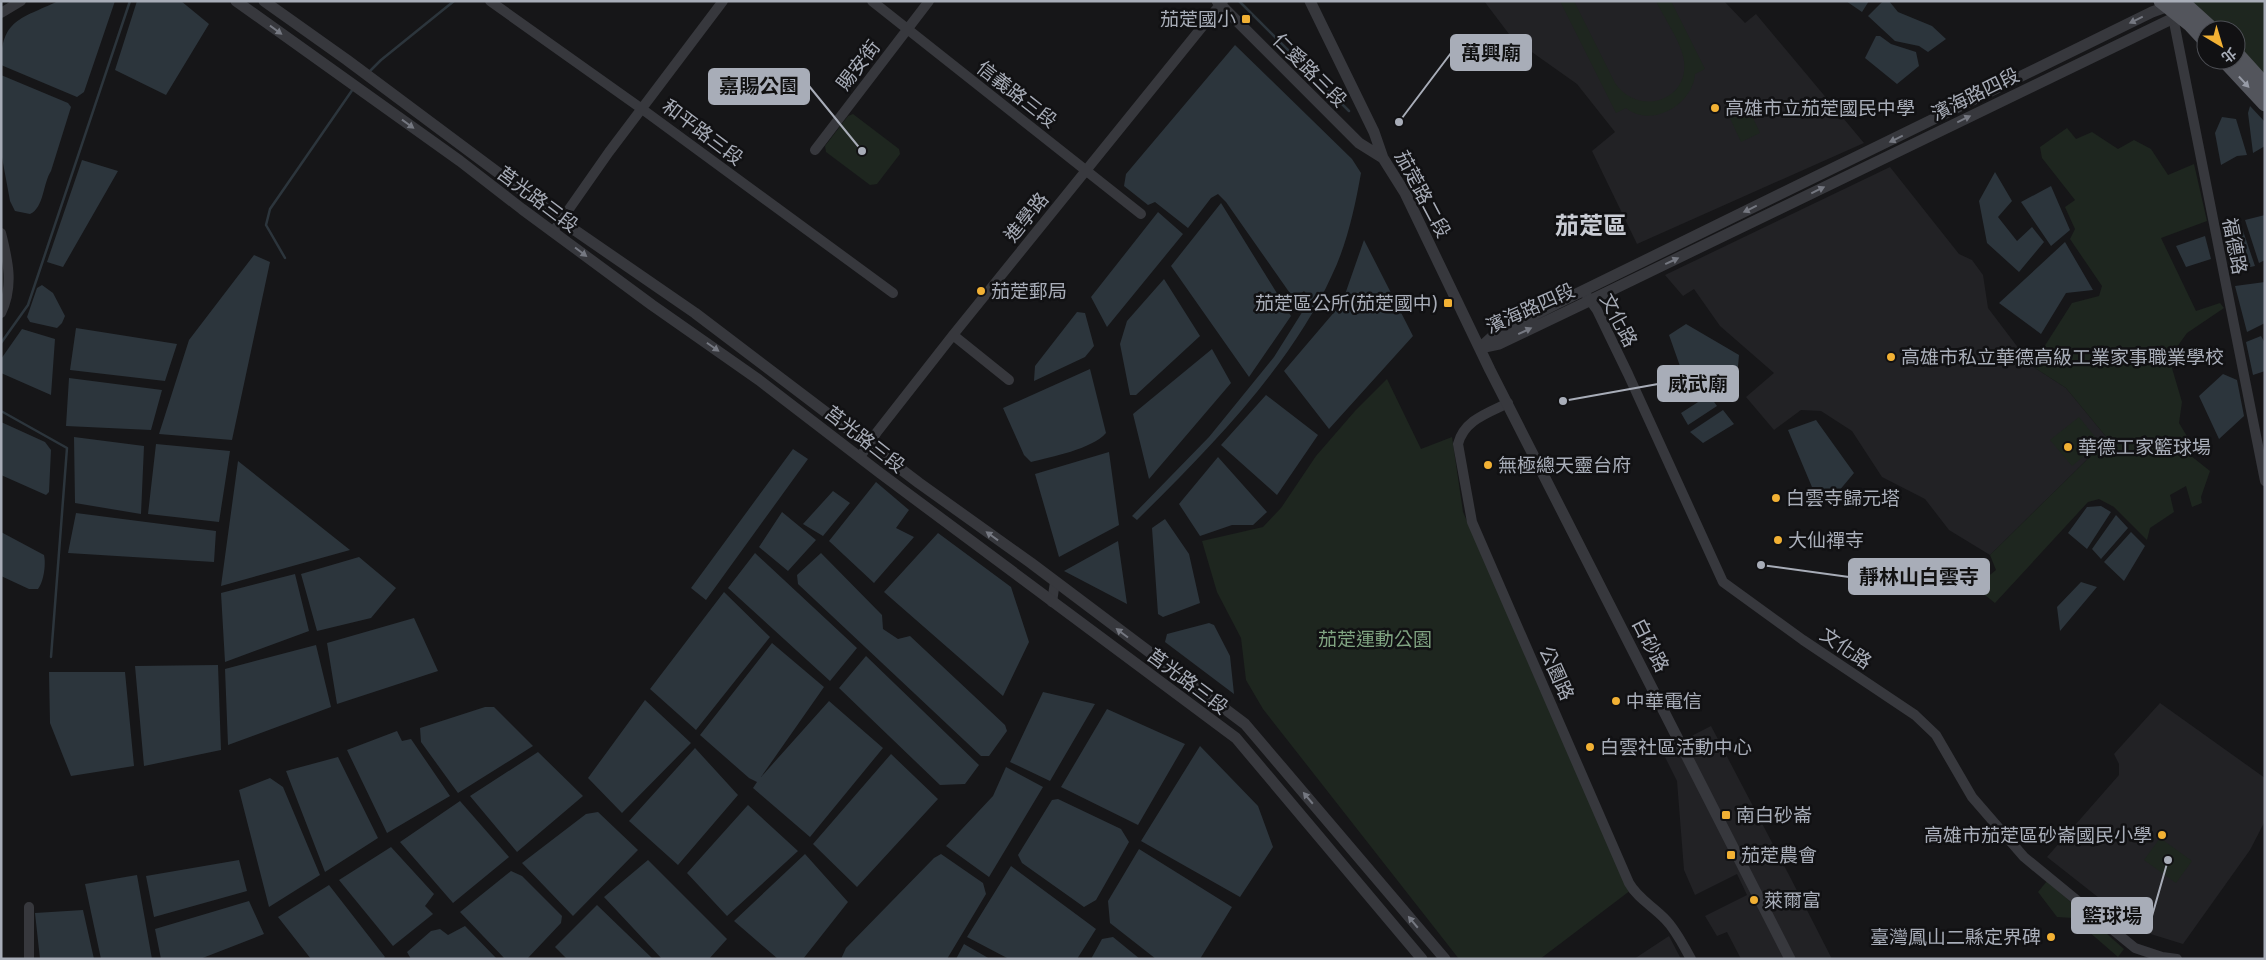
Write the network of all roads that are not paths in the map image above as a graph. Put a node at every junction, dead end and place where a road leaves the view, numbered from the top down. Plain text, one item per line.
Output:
1 (21, 1) edge
2 (236, 1) edge
3 (264, 1) edge
4 (490, 1) edge
5 (723, 1) edge
6 (872, 1) edge
7 (929, 1) edge
8 (1310, 1) edge
9 (1220, 2) edge
10 (2176, 8) edge
11 (1, 13) edge
12 (2196, 20) edge
13 (908, 30) junction
14 (2196, 30) edge
15 (2246, 65) edge
16 (2233, 70) edge
17 (2265, 86) edge
18 (2265, 104) edge
19 (642, 109) junction
20 (815, 150) dead end
21 (1383, 158) junction
22 (1086, 170) junction
23 (1141, 214) dead end
24 (561, 220) junction
25 (553, 232) junction
26 (1, 233) edge
27 (5, 288) edge
28 (894, 293) dead end
29 (1587, 296) junction
30 (1, 313) edge
31 (953, 336) junction
32 (1480, 348) junction
33 (1009, 380) dead end
34 (1508, 403) junction
35 (868, 444) junction
36 (860, 457) junction
37 (2265, 481) edge
38 (1055, 582) junction
39 (1052, 602) junction
40 (29, 906) dead end
41 (29, 959) edge
42 (1422, 959) edge
43 (1445, 959) edge
44 (1690, 959) edge
45 (1790, 959) edge
46 (2177, 959) edge

1 - 11 street
2 -> 25 street, 莒光路三段
3 - 24 street, 莒光路三段
4 - 19 street, 和平路三段
5 - 19 street
6 - 13 street, 信義路三段
7 - 13 street, 賜安街
8 - 21 street, 茄萣路二段
9 - 21 street, 仁愛路三段
9 - 22 street, 進學路
10 - 12 main road
10 - 14 main road
10 - 29 street, 濱海路四段
10 - 37 street, 福德路
13 - 20 street, 賜安街
13 - 22 street, 信義路三段
15 - 17 main road
16 -> 18 main road
19 - 24 street
19 - 28 street, 和平路三段
21 - 32 street, 茄萣路二段
22 - 23 street, 信義路三段
22 - 31 street, 進學路
24 - 25 street
24 - 35 street, 莒光路三段
25 -> 36 street, 莒光路三段
26 - 27 street
27 - 30 street
29 - 32 street, 濱海路四段
29 - 46 street, 文化路
31 - 33 street
31 - 35 street, 進學路
32 - 34 street, 白砂路
34 - 44 street, 公園路
34 - 45 street, 白砂路
35 - 36 street, 進學路
38 -> 35 street, 莒光路三段
36 - 39 street, 莒光路三段
38 - 39 street
43 -> 38 street, 莒光路三段
39 - 42 street, 莒光路三段
40 - 41 street

